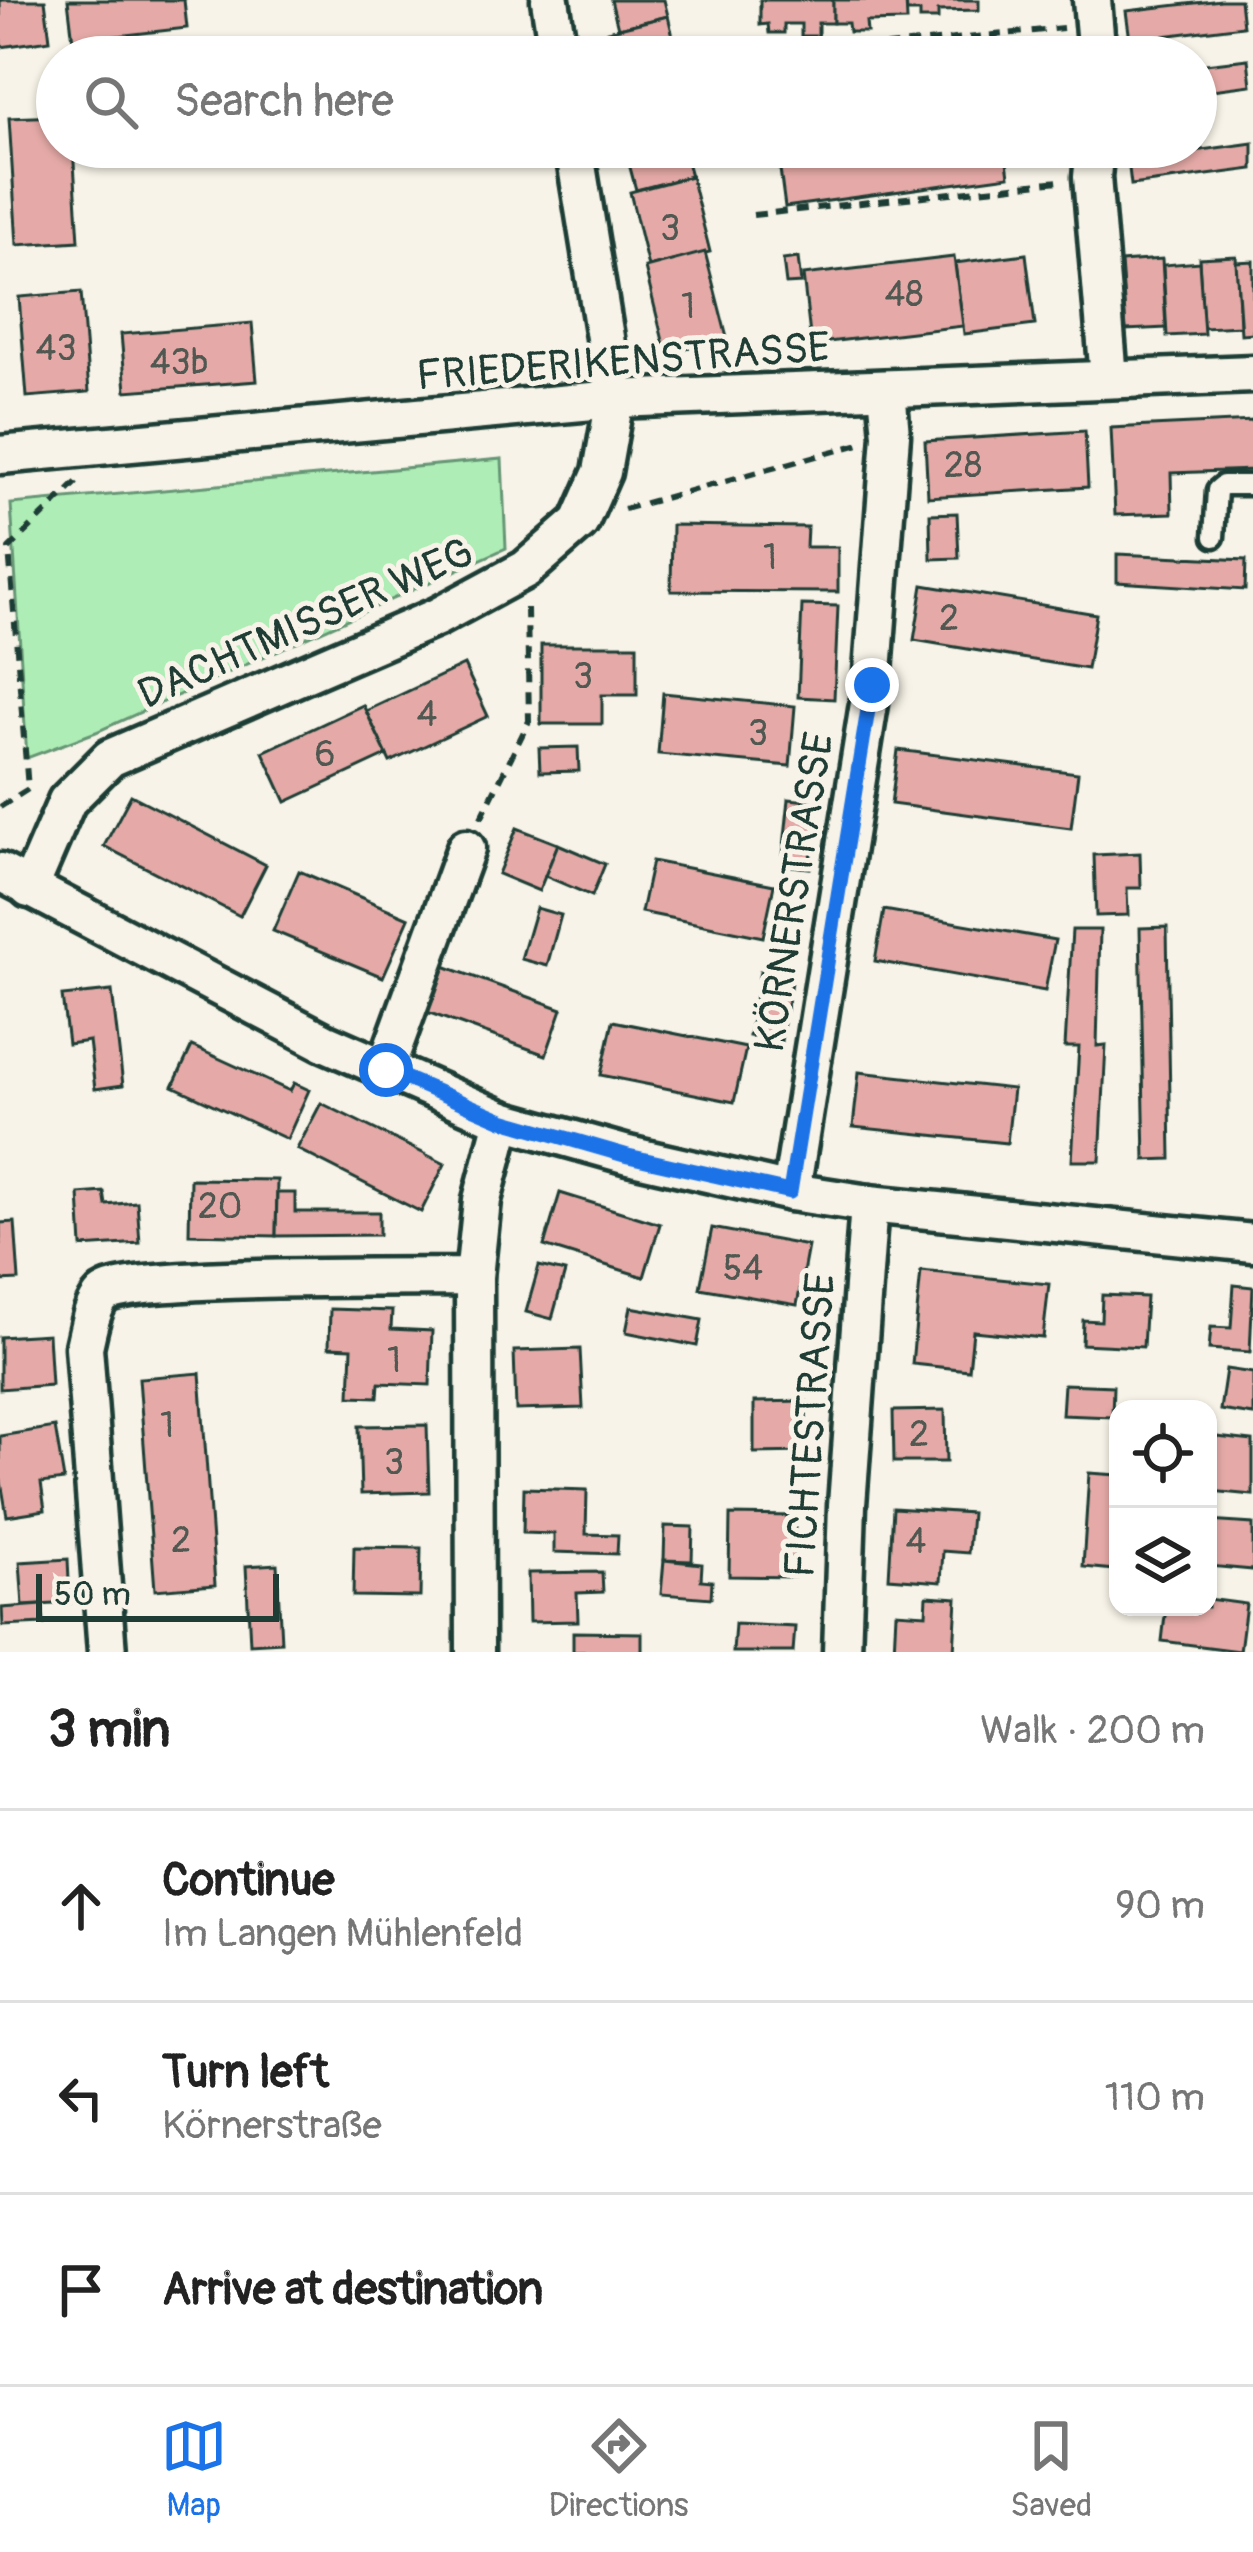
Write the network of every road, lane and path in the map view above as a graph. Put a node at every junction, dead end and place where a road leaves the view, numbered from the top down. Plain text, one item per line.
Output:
1 (550, 0) edge
2 (1095, 27) edge
3 (556, 36) edge
4 (1001, 36) edge
5 (577, 168) edge
6 (1055, 168) edge
7 (1093, 168) edge
8 (753, 215) dead end
9 (1253, 374) edge
10 (1109, 379) junction
11 (887, 390) junction
12 (615, 400) junction
13 (890, 435) junction
14 (115, 445) junction
15 (0, 454) edge
16 (1253, 485) edge
17 (580, 522) junction
18 (1214, 537) dead end
19 (526, 569) junction
20 (0, 807) edge
21 (466, 848) joint
22 (14, 880) edge
23 (386, 1070) junction
24 (503, 1120) junction
25 (790, 1192) junction
26 (869, 1204) junction
27 (1253, 1243) edge
28 (473, 1277) junction
29 (107, 1652) edge
30 (475, 1652) edge
31 (842, 1652) edge

1 - 3 street
2 - 4 path
5 - 12 street, DACHTMISSER WEG
6 - 8 path
7 - 10 street
9 - 10 street, FRIEDERIKENSTRASSE
10 - 11 street, FRIEDERIKENSTRASSE
11 - 12 street, FRIEDERIKENSTRASSE
11 - 13 street, KÖRNERSTRASSE
12 - 14 street, FRIEDERIKENSTRASSE
12 - 17 street, DACHTMISSER WEG
13 - 17 path
13 - 25 street, KÖRNERSTRASSE
14 - 15 street, FRIEDERIKENSTRASSE
14 - 20 path
16 - 18 lane
17 - 19 street, DACHTMISSER WEG
19 - 21 path
19 - 22 street, DACHTMISSER WEG
21 - 23 street
22 - 23 street
23 - 24 street
24 - 25 street
24 - 28 street
25 - 26 street
26 - 27 street
26 - 31 street, FICHTESTRASSE
28 - 29 street
28 - 30 street

